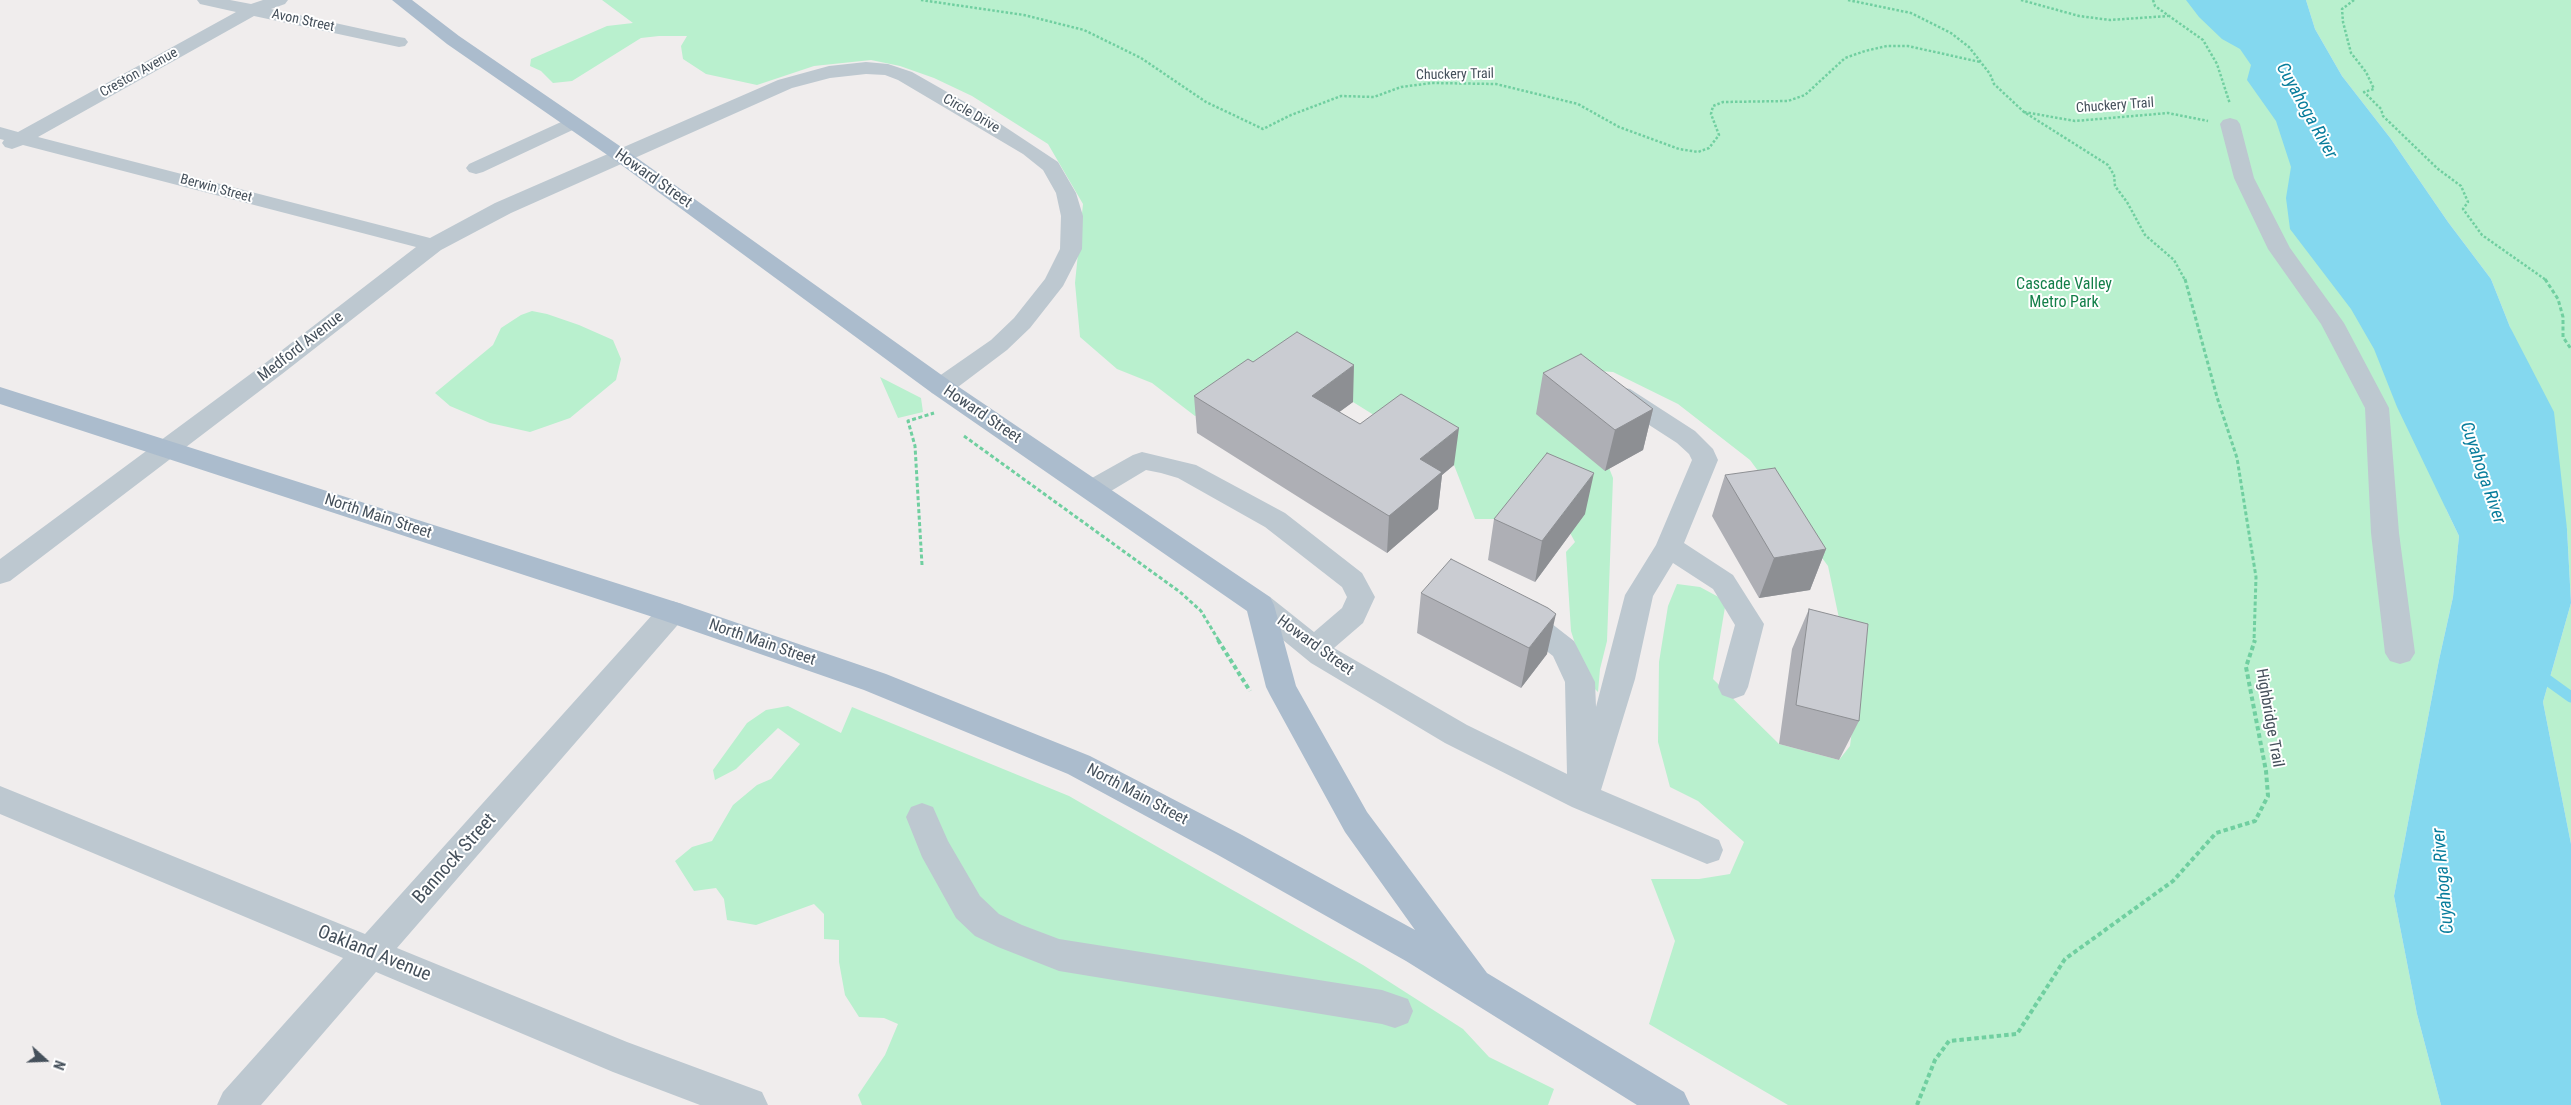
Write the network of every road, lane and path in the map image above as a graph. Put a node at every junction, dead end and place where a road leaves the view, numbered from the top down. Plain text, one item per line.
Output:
1 (206, 0) edge
2 (279, 0) edge
3 (401, 0) edge
4 (921, 0) edge
5 (1848, 0) edge
6 (2021, 0) edge
7 (2153, 0) edge
8 (2354, 0) edge
9 (252, 10) junction
10 (2168, 16) junction
11 (399, 42) dead end
12 (1980, 62) junction
13 (2024, 112) junction
14 (572, 123) junction
15 (2230, 124) junction
16 (10, 136) edge
17 (0, 150) edge
18 (623, 157) junction
19 (476, 168) dead end
20 (432, 245) junction
21 (2571, 349) edge
22 (1600, 381) edge
23 (941, 387) junction
24 (0, 395) edge
25 (940, 418) dead end
26 (961, 433) dead end
27 (168, 448) junction
28 (1092, 490) junction
29 (1669, 547) junction
30 (922, 565) dead end
31 (0, 574) edge
32 (1523, 598) edge
33 (1260, 605) junction
34 (672, 612) junction
35 (1314, 649) junction
36 (2400, 653) dead end
37 (1733, 687) dead end
38 (1253, 696) dead end
39 (1583, 797) junction
40 (0, 800) edge
41 (922, 817) dead end
42 (1707, 850) dead end
43 (370, 953) junction
44 (1482, 991) junction
45 (1395, 1011) dead end
46 (236, 1105) edge
47 (749, 1105) edge
48 (1671, 1105) edge
49 (1917, 1105) edge

1 - 9 street, Avon Street
2 - 9 street, Creston Avenue
3 - 14 main road, Howard Street
4 - 12 path, Chuckery Trail
5 - 12 path
6 - 10 path
7 - 10 path
8 - 21 path
9 - 11 street, Avon Street
9 - 16 street, Creston Avenue
10 - 15 path
12 - 13 path
13 - 15 path, Chuckery Trail
13 - 49 path, Highbridge Trail
14 - 18 main road, Howard Street
14 - 19 street
15 - 36 street
16 - 17 street, Creston Avenue
16 - 20 street, Berwin Street
18 - 20 street, Medford Avenue
18 - 23 main road, Howard Street
18 - 23 street, Circle Drive
20 - 27 street, Medford Avenue
22 - 29 street
23 - 28 main road, Howard Street
24 - 27 main road, North Main Street
25 - 30 path
26 - 38 path
27 - 31 street, Medford Avenue
27 - 34 main road, North Main Street
28 - 33 main road, Howard Street
28 - 35 street
29 - 37 street
29 - 39 street
32 - 39 street
33 - 35 street, Howard Street
33 - 44 main road
34 - 43 street, Bannock Street
34 - 44 main road, North Main Street
35 - 39 street, Howard Street
39 - 42 street, Howard Street
40 - 43 street, Oakland Avenue
41 - 45 street
43 - 46 street, Bannock Street
43 - 47 street, Oakland Avenue
44 - 48 main road, North Main Street

